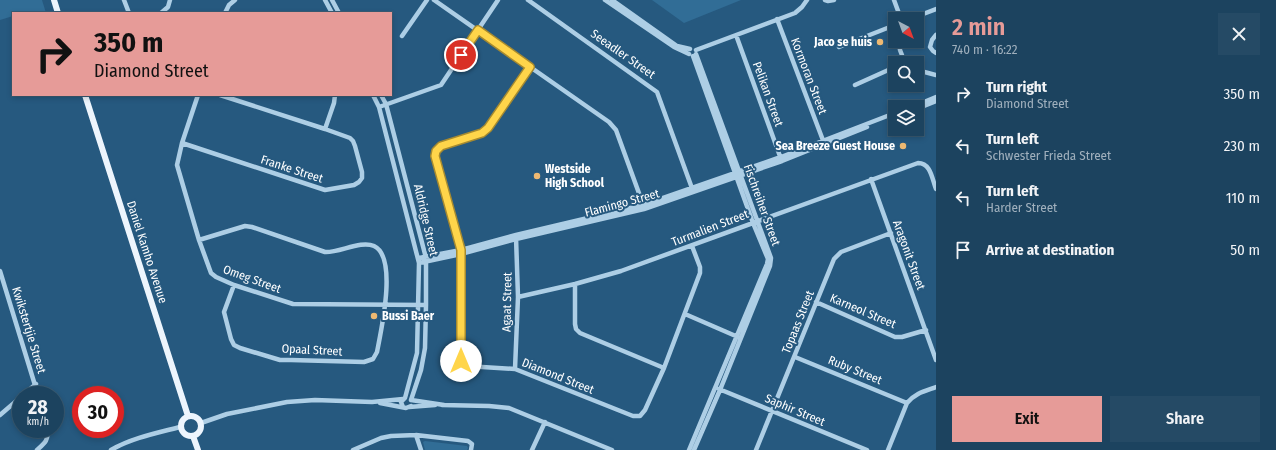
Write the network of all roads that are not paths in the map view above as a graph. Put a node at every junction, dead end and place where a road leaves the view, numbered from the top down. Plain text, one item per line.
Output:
1 (54, 0) edge
2 (124, 0) edge
3 (170, 0) edge
4 (235, 0) edge
5 (325, 0) edge
6 (332, 0) edge
7 (427, 0) edge
8 (434, 0) edge
9 (498, 0) edge
10 (528, 0) edge
11 (605, 0) edge
12 (612, 0) edge
13 (807, 0) edge
14 (824, 0) edge
15 (834, 0) edge
16 (894, 0) edge
17 (936, 9) edge
18 (58, 12) edge
19 (129, 12) edge
20 (162, 12) edge
21 (226, 12) edge
22 (331, 12) edge
23 (338, 12) edge
24 (898, 12) edge
25 (924, 14) edge
26 (777, 19) junction
27 (888, 28) edge
28 (478, 30) junction
29 (736, 35) junction
30 (936, 35) edge
31 (402, 36) dead end
32 (839, 47) dead end
33 (693, 52) junction
34 (936, 53) edge
35 (530, 67) junction
36 (888, 70) edge
37 (924, 71) edge
38 (936, 74) edge
39 (855, 85) dead end
40 (85, 96) edge
41 (198, 96) edge
42 (223, 96) edge
43 (335, 96) edge
44 (374, 96) edge
45 (382, 96) edge
46 (936, 98) edge
47 (936, 101) edge
48 (924, 102) edge
49 (386, 104) junction
50 (924, 105) edge
51 (379, 107) junction
52 (888, 117) edge
53 (888, 119) edge
54 (325, 129) junction
55 (824, 142) junction
56 (182, 143) junction
57 (781, 159) junction
58 (738, 175) junction
59 (871, 179) junction
60 (936, 189) edge
61 (693, 191) junction
62 (644, 207) junction
63 (756, 222) junction
64 (891, 233) junction
65 (516, 237) junction
66 (199, 240) junction
67 (692, 246) junction
68 (461, 252) junction
69 (426, 260) junction
70 (419, 261) junction
71 (0, 271) edge
72 (575, 284) junction
73 (234, 285) junction
74 (518, 297) junction
75 (816, 302) junction
76 (386, 304) junction
77 (418, 305) junction
78 (426, 305) junction
79 (685, 314) junction
80 (926, 330) junction
81 (738, 337) junction
82 (795, 357) junction
83 (936, 360) edge
84 (664, 368) junction
85 (515, 369) junction
86 (36, 384) joint
87 (34, 386) edge
88 (936, 387) edge
89 (718, 389) junction
90 (404, 399) junction
91 (411, 400) junction
92 (372, 402) junction
93 (907, 402) junction
94 (12, 405) edge
95 (444, 405) junction
96 (403, 407) junction
97 (409, 407) junction
98 (772, 411) junction
99 (0, 415) edge
100 (188, 416) junction
101 (545, 422) junction
102 (201, 423) junction
103 (180, 427) junction
104 (194, 436) junction
105 (416, 436) junction
106 (48, 438) edge
107 (37, 450) edge
108 (111, 450) edge
109 (198, 450) edge
110 (353, 450) edge
111 (421, 450) edge
112 (471, 450) edge
113 (532, 450) edge
114 (612, 450) edge
115 (689, 450) edge
116 (694, 450) edge
117 (756, 450) edge
118 (867, 450) edge
119 (888, 450) edge

1 - 18 main road
2 - 19 street
3 - 20 street
4 - 21 street
5 - 22 street
6 - 23 street
7 - 31 street
8 - 28 street
9 - 28 street
10 - 61 street, Seeadler Street
11 - 33 street
12 - 33 street
13 - 26 street
14 - 15 street
16 - 24 street
17 - 25 street
26 - 29 street
26 - 55 street, Kormoran Street
27 - 32 street
28 - 35 street
28 - 49 street
29 - 33 street
29 - 57 street, Pelikan Street
30 - 34 street
33 - 58 street, Fischreiher Street
35 - 62 street
35 - 68 street, Diamond Street
36 - 39 street
37 - 38 street
40 - 100 main road, Daniel Kamho Avenue
41 - 56 street, Omeg Street
42 - 54 street, Franke Street
43 - 54 street
44 - 51 street, Aldridge Street
45 - 49 street, Aldridge Street
46 - 48 street
47 - 50 street
49 - 51 street
49 - 69 street, Aldridge Street
51 - 70 street, Aldridge Street
52 - 55 street
53 - 55 street
54 - 56 street, Franke Street
55 - 57 street, Flamingo Street
56 - 66 street, Omeg Street
57 - 58 street, Flamingo Street
58 - 61 street, Flamingo Street
58 - 63 street, Fischreiher Street
59 - 60 street, Turmalien Street
59 - 63 street, Turmalien Street
59 - 64 street, Aragonit Street
61 - 62 street, Flamingo Street
62 - 65 street, Flamingo Street
63 - 67 street, Turmalien Street
63 - 81 street, Fischreiher Street
64 - 75 street, Topaas Street
64 - 80 street, Aragonit Street
65 - 68 street, Flamingo Street
65 - 74 street, Agaat Street
66 - 73 street, Omeg Street
66 - 76 street
67 - 72 street, Turmalien Street
67 - 79 street, Diamond Street
68 - 69 street, Flamingo Street
68 - 85 street, Diamond Street
69 - 70 street, Flamingo Street
69 - 78 street, Aldridge Street
70 - 77 street, Aldridge Street
71 - 86 street, Kwikstertjie Street
72 - 74 street, Turmalien Street
72 - 84 street
73 - 76 street, Omeg Street
73 - 76 street, Opaal Street
74 - 85 street, Agaat Street
75 - 80 street, Karneol Street
75 - 82 street, Topaas Street
76 - 77 street, Omeg Street
77 - 78 street, Omeg Street
77 - 90 street, Aldridge Street
78 - 91 street, Aldridge Street
79 - 81 street
79 - 84 street, Diamond Street
80 - 83 street, Aragonit Street
81 - 89 street, Fischreiher Street
82 - 93 street, Ruby Street
82 - 98 street, Topaas Street
84 - 85 street, Diamond Street
86 - 87 street
88 - 93 street
89 - 98 street, Saphir Street
89 - 115 street, Fischreiher Street
89 - 116 street, Fischreiher Street
90 - 91 street
90 - 92 street
90 - 96 street
91 - 95 street
91 - 97 street
92 - 96 street
92 - 102 street
93 - 119 street
94 - 99 street
95 - 97 street
95 - 101 street
96 - 97 street
98 - 117 street, Topaas Street
98 - 118 street, Saphir Street
100 - 102 main road
100 - 103 main road
101 - 113 street
101 - 114 street
102 - 104 main road
103 - 104 main road
103 - 108 street
104 - 109 main road
105 - 110 street
105 - 111 street
105 - 112 street
106 - 107 street

